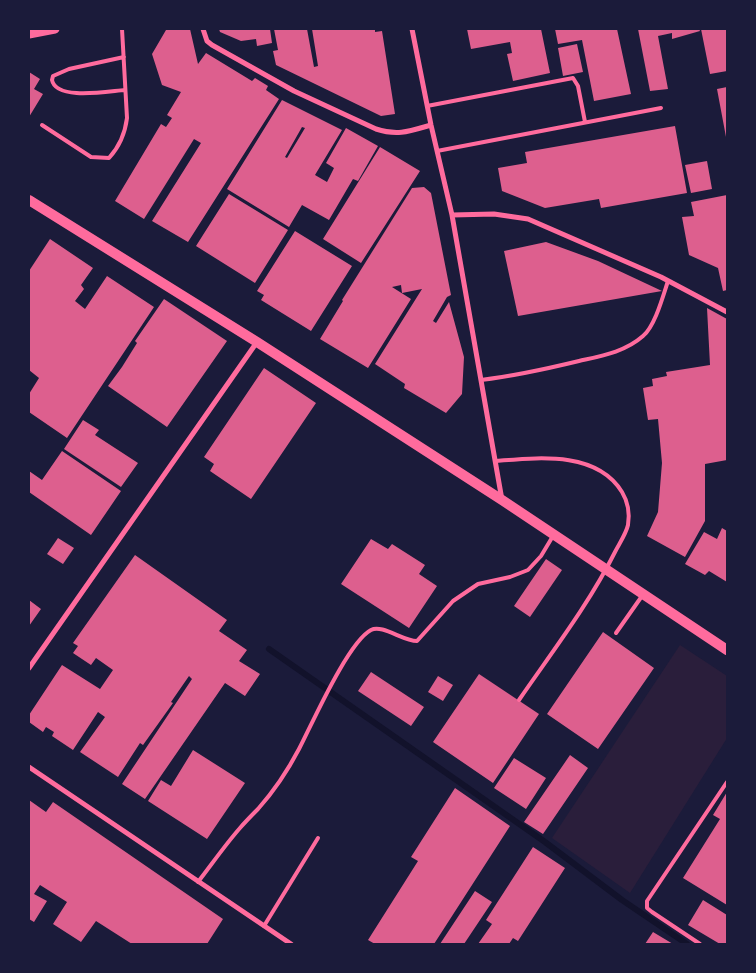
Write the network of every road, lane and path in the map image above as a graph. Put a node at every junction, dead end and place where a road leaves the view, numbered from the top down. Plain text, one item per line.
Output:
1 (56, 29) edge
2 (122, 29) edge
3 (203, 29) edge
4 (412, 29) edge
5 (29, 34) edge
6 (124, 57) junction
7 (125, 90) junction
8 (427, 106) junction
9 (661, 108) dead end
10 (586, 122) junction
11 (42, 125) dead end
12 (431, 125) junction
13 (437, 152) junction
14 (29, 200) edge
15 (452, 215) junction
16 (668, 281) junction
17 (727, 312) edge
18 (257, 342) junction
19 (481, 380) junction
20 (495, 460) junction
21 (502, 500) junction
22 (554, 535) junction
23 (606, 569) junction
24 (643, 594) junction
25 (616, 633) dead end
26 (727, 650) edge
27 (29, 668) edge
28 (520, 700) dead end
29 (29, 767) edge
30 (727, 782) edge
31 (318, 838) dead end
32 (198, 882) junction
33 (264, 926) junction
34 (291, 944) edge
35 (700, 944) edge

1 - 5 street
2 - 6 lane
3 - 12 street
4 - 8 street
6 - 7 lane
6 - 7 lane
7 - 11 lane
8 - 10 lane
8 - 12 street
9 - 10 lane
10 - 13 lane
12 - 13 street
13 - 15 street
14 - 18 main road
15 - 16 street
15 - 19 street
16 - 17 street
16 - 19 lane
18 - 21 main road
18 - 27 street
19 - 20 street
20 - 21 street
20 - 23 lane
21 - 22 main road
22 - 23 main road
22 - 32 lane
23 - 24 main road
23 - 28 lane
24 - 25 lane
24 - 26 main road
29 - 32 street
30 - 35 lane
31 - 33 lane
32 - 33 street
33 - 34 street

